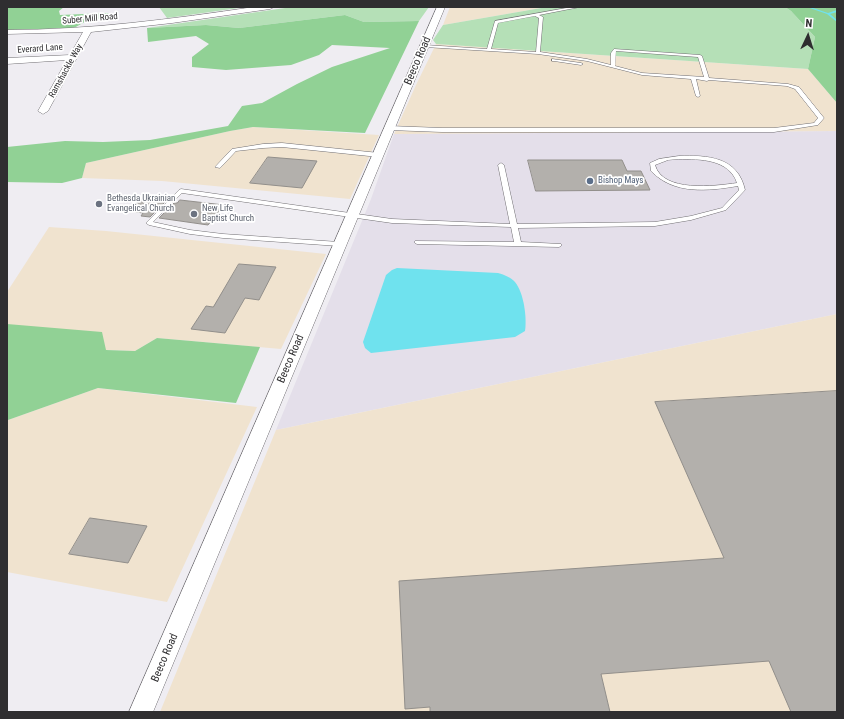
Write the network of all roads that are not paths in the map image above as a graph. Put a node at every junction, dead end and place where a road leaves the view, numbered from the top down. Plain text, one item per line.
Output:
1 (270, 7) edge
2 (441, 7) edge
3 (578, 7) edge
4 (535, 15) junction
5 (88, 30) junction
6 (7, 32) edge
7 (425, 46) junction
8 (490, 50) junction
9 (538, 53) junction
10 (547, 54) junction
11 (74, 56) junction
12 (7, 61) edge
13 (581, 64) dead end
14 (613, 67) junction
15 (693, 78) junction
16 (708, 80) junction
17 (698, 96) dead end
18 (43, 111) dead end
19 (389, 128) junction
20 (379, 155) junction
21 (500, 165) dead end
22 (218, 167) dead end
23 (740, 184) junction
24 (352, 215) junction
25 (513, 226) junction
26 (418, 242) dead end
27 (339, 244) junction
28 (518, 244) junction
29 (559, 245) dead end
30 (142, 712) edge

1 - 5 street, Suber Mill Road
2 - 7 street, Beeco Road
3 - 4 lane
4 - 8 lane
4 - 9 lane
5 - 6 street, Suber Mill Road
5 - 11 street, Ramshackle Way
7 - 8 lane
7 - 19 street, Beeco Road
8 - 9 lane
9 - 10 lane
10 - 13 lane
10 - 14 lane
11 - 12 street, Everard Lane
11 - 18 street, Ramshackle Way
14 - 15 lane
14 - 16 lane
15 - 16 lane
15 - 17 lane
16 - 19 lane
19 - 20 street, Beeco Road
20 - 22 lane
20 - 24 street, Beeco Road
21 - 25 lane
23 - 23 lane
23 - 25 lane
24 - 25 lane
24 - 27 street, Beeco Road
24 - 27 lane
25 - 28 lane
26 - 28 lane
27 - 30 street, Beeco Road
28 - 29 lane

